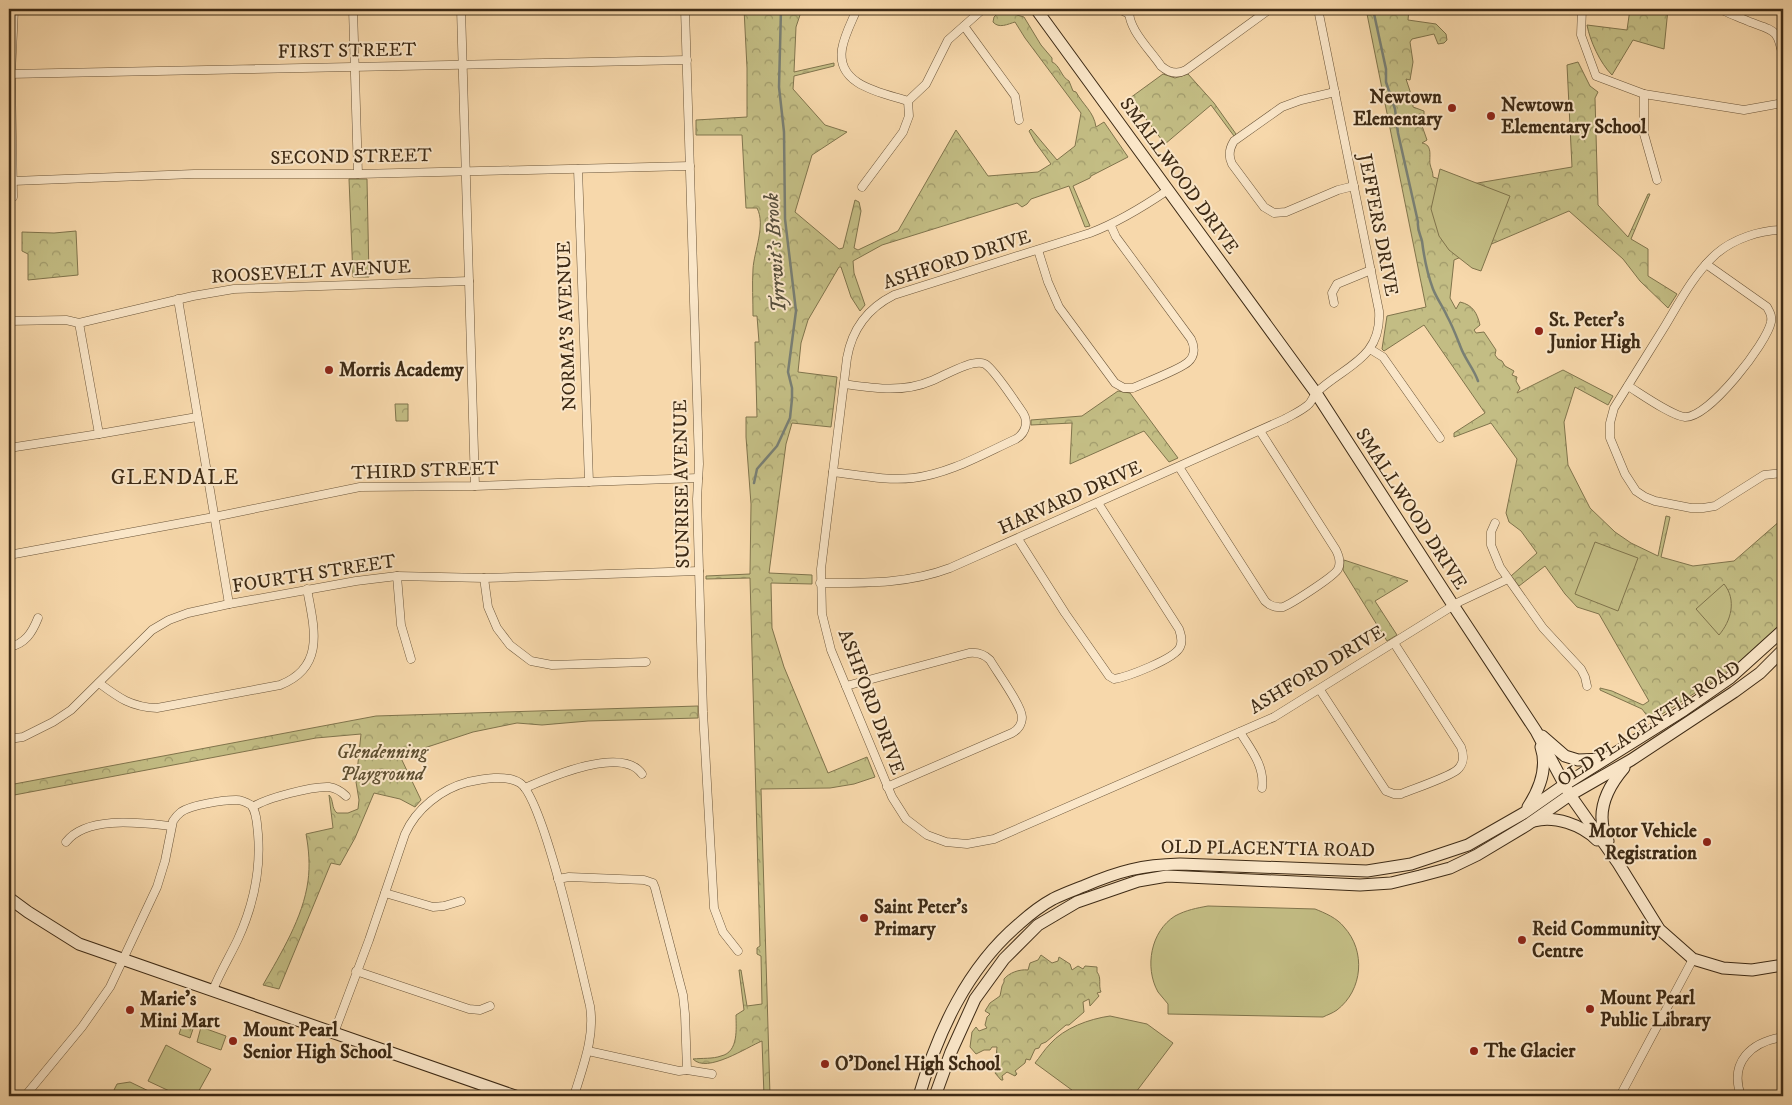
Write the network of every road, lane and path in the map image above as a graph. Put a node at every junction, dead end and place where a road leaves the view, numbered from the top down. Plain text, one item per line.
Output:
1 (14, 9) edge
2 (353, 9) edge
3 (461, 9) edge
4 (685, 9) edge
5 (857, 9) edge
6 (983, 9) edge
7 (1036, 9) edge
8 (1118, 9) edge
9 (1270, 9) edge
10 (1318, 9) edge
11 (1582, 9) edge
12 (1129, 11) edge
13 (1724, 11) dead end
14 (964, 26) junction
15 (1783, 58) edge
16 (687, 60) junction
17 (463, 64) junction
18 (355, 68) junction
19 (10, 74) edge
20 (1335, 92) junction
21 (1644, 94) junction
22 (908, 101) junction
23 (1783, 103) edge
24 (1020, 120) dead end
25 (690, 166) junction
26 (578, 169) junction
27 (466, 171) junction
28 (358, 174) junction
29 (1657, 180) dead end
30 (13, 181) junction
31 (1354, 186) junction
32 (862, 187) dead end
33 (1168, 190) junction
34 (13, 197) dead end
35 (1111, 226) junction
36 (1783, 230) edge
37 (1038, 250) junction
38 (1706, 264) junction
39 (1371, 270) junction
40 (469, 281) junction
41 (178, 299) junction
42 (1334, 303) dead end
43 (9, 321) edge
44 (79, 323) junction
45 (1370, 348) junction
46 (844, 384) junction
47 (1628, 386) junction
48 (1316, 393) junction
49 (197, 417) junction
50 (1260, 431) junction
51 (99, 434) junction
52 (1440, 438) dead end
53 (9, 448) edge
54 (1179, 467) junction
55 (833, 472) junction
56 (1783, 473) edge
57 (698, 478) junction
58 (589, 482) junction
59 (475, 486) junction
60 (1098, 503) junction
61 (214, 516) junction
62 (1495, 522) dead end
63 (1018, 539) junction
64 (9, 555) edge
65 (699, 571) junction
66 (397, 576) junction
67 (484, 578) junction
68 (1508, 580) junction
69 (820, 583) junction
70 (307, 589) junction
71 (228, 604) junction
72 (1453, 606) junction
73 (38, 618) dead end
74 (1783, 630) edge
75 (1394, 643) junction
76 (9, 647) edge
77 (1783, 650) edge
78 (411, 659) dead end
79 (646, 662) dead end
80 (99, 683) junction
81 (846, 686) junction
82 (1587, 686) dead end
83 (1320, 690) junction
84 (1536, 731) junction
85 (1240, 732) junction
86 (9, 739) edge
87 (1606, 758) junction
88 (1631, 760) junction
89 (642, 774) dead end
90 (887, 787) junction
91 (525, 788) junction
92 (1262, 788) dead end
93 (1567, 790) junction
94 (346, 796) dead end
95 (253, 807) junction
96 (1524, 813) junction
97 (1527, 825) junction
98 (171, 826) junction
99 (66, 842) dead end
100 (1618, 863) junction
101 (558, 878) junction
102 (386, 893) junction
103 (9, 898) edge
104 (461, 901) dead end
105 (738, 951) dead end
106 (123, 959) junction
107 (1693, 959) junction
108 (1783, 965) edge
109 (356, 971) junction
110 (213, 990) junction
111 (490, 1006) dead end
112 (334, 1033) junction
113 (1783, 1037) edge
114 (588, 1051) junction
115 (687, 1070) junction
116 (712, 1074) dead end
117 (25, 1096) edge
118 (515, 1096) edge
119 (574, 1096) edge
120 (919, 1096) edge
121 (935, 1096) edge
122 (1620, 1096) edge
123 (1741, 1096) edge

1 - 19 street
2 - 18 street
3 - 17 street
4 - 16 street, SUNRISE AVENUE
5 - 22 street
6 - 14 street
7 - 33 main road, SMALLWOOD DRIVE
8 - 12 street
9 - 12 street
10 - 20 street, JEFFERS DRIVE
11 - 21 street
13 - 15 street
14 - 22 street
14 - 24 street
16 - 17 street, FIRST STREET
16 - 25 street, SUNRISE AVENUE
17 - 18 street, FIRST STREET
17 - 27 street
18 - 19 street, FIRST STREET
18 - 28 street
19 - 30 street
20 - 31 street, JEFFERS DRIVE
20 - 31 street
21 - 23 street
21 - 29 street
22 - 32 street
25 - 26 street, SECOND STREET
25 - 57 street, SUNRISE AVENUE
26 - 27 street, SECOND STREET
26 - 58 street, NORMA'S AVENUE
27 - 28 street, SECOND STREET
27 - 40 street
28 - 30 street, SECOND STREET
30 - 34 street
31 - 39 street, JEFFERS DRIVE
33 - 35 street, ASHFORD DRIVE
33 - 48 main road, SMALLWOOD DRIVE
35 - 37 street, ASHFORD DRIVE
35 - 37 street
36 - 38 street
37 - 46 street, ASHFORD DRIVE
38 - 47 street
38 - 47 street
39 - 42 street
39 - 45 street, JEFFERS DRIVE
40 - 41 street, ROOSEVELT AVENUE
40 - 59 street
41 - 44 street, ROOSEVELT AVENUE
41 - 49 street
43 - 44 street, ROOSEVELT AVENUE
44 - 51 street
45 - 48 street, JEFFERS DRIVE
45 - 52 street
46 - 55 street, ASHFORD DRIVE
46 - 55 street
47 - 56 street
48 - 50 street, HARVARD DRIVE
48 - 72 main road, SMALLWOOD DRIVE
49 - 51 street
49 - 61 street
50 - 54 street, HARVARD DRIVE
50 - 54 street
51 - 53 street
54 - 60 street, HARVARD DRIVE
55 - 69 street, ASHFORD DRIVE
57 - 58 street, THIRD STREET
57 - 65 street, SUNRISE AVENUE
58 - 59 street, THIRD STREET
59 - 61 street, THIRD STREET
60 - 63 street, HARVARD DRIVE
60 - 63 street
61 - 64 street, THIRD STREET
61 - 71 street
62 - 68 street
63 - 69 street, HARVARD DRIVE
65 - 67 street, FOURTH STREET
65 - 105 street, SUNRISE AVENUE
66 - 67 street, FOURTH STREET
66 - 70 street, FOURTH STREET
66 - 78 street
67 - 79 street
68 - 72 street, ASHFORD DRIVE
68 - 82 street
69 - 81 street, ASHFORD DRIVE
70 - 71 street, FOURTH STREET
70 - 80 street
71 - 80 street, FOURTH STREET
72 - 75 street, ASHFORD DRIVE
72 - 84 main road, SMALLWOOD DRIVE
73 - 76 street
74 - 87 main road, OLD PLACENTIA ROAD
75 - 83 street, ASHFORD DRIVE
75 - 83 street
77 - 88 main road, OLD PLACENTIA ROAD
80 - 86 street, FOURTH STREET
81 - 90 street, ASHFORD DRIVE
81 - 90 street
83 - 85 street, ASHFORD DRIVE
84 - 87 main road
84 - 93 main road, SMALLWOOD DRIVE
84 - 96 main road
85 - 90 street, ASHFORD DRIVE
85 - 92 street
87 - 93 main road, OLD PLACENTIA ROAD
88 - 93 main road, OLD PLACENTIA ROAD
88 - 100 main road
89 - 91 street
91 - 101 street
91 - 102 street
93 - 96 main road, OLD PLACENTIA ROAD
93 - 97 main road, OLD PLACENTIA ROAD
93 - 100 main road, SMALLWOOD DRIVE
94 - 95 street
95 - 98 street
95 - 110 street
96 - 120 main road, OLD PLACENTIA ROAD
97 - 100 main road
97 - 121 main road, OLD PLACENTIA ROAD
98 - 99 street
98 - 106 street
100 - 107 main road, SMALLWOOD DRIVE
101 - 114 street
101 - 115 street
102 - 104 street
102 - 109 street
103 - 106 main road
106 - 110 main road
106 - 117 street
107 - 108 main road, SMALLWOOD DRIVE
107 - 122 street
109 - 111 street
109 - 112 street
110 - 112 main road
112 - 118 main road
113 - 123 street
114 - 115 street
114 - 119 street
115 - 116 street

